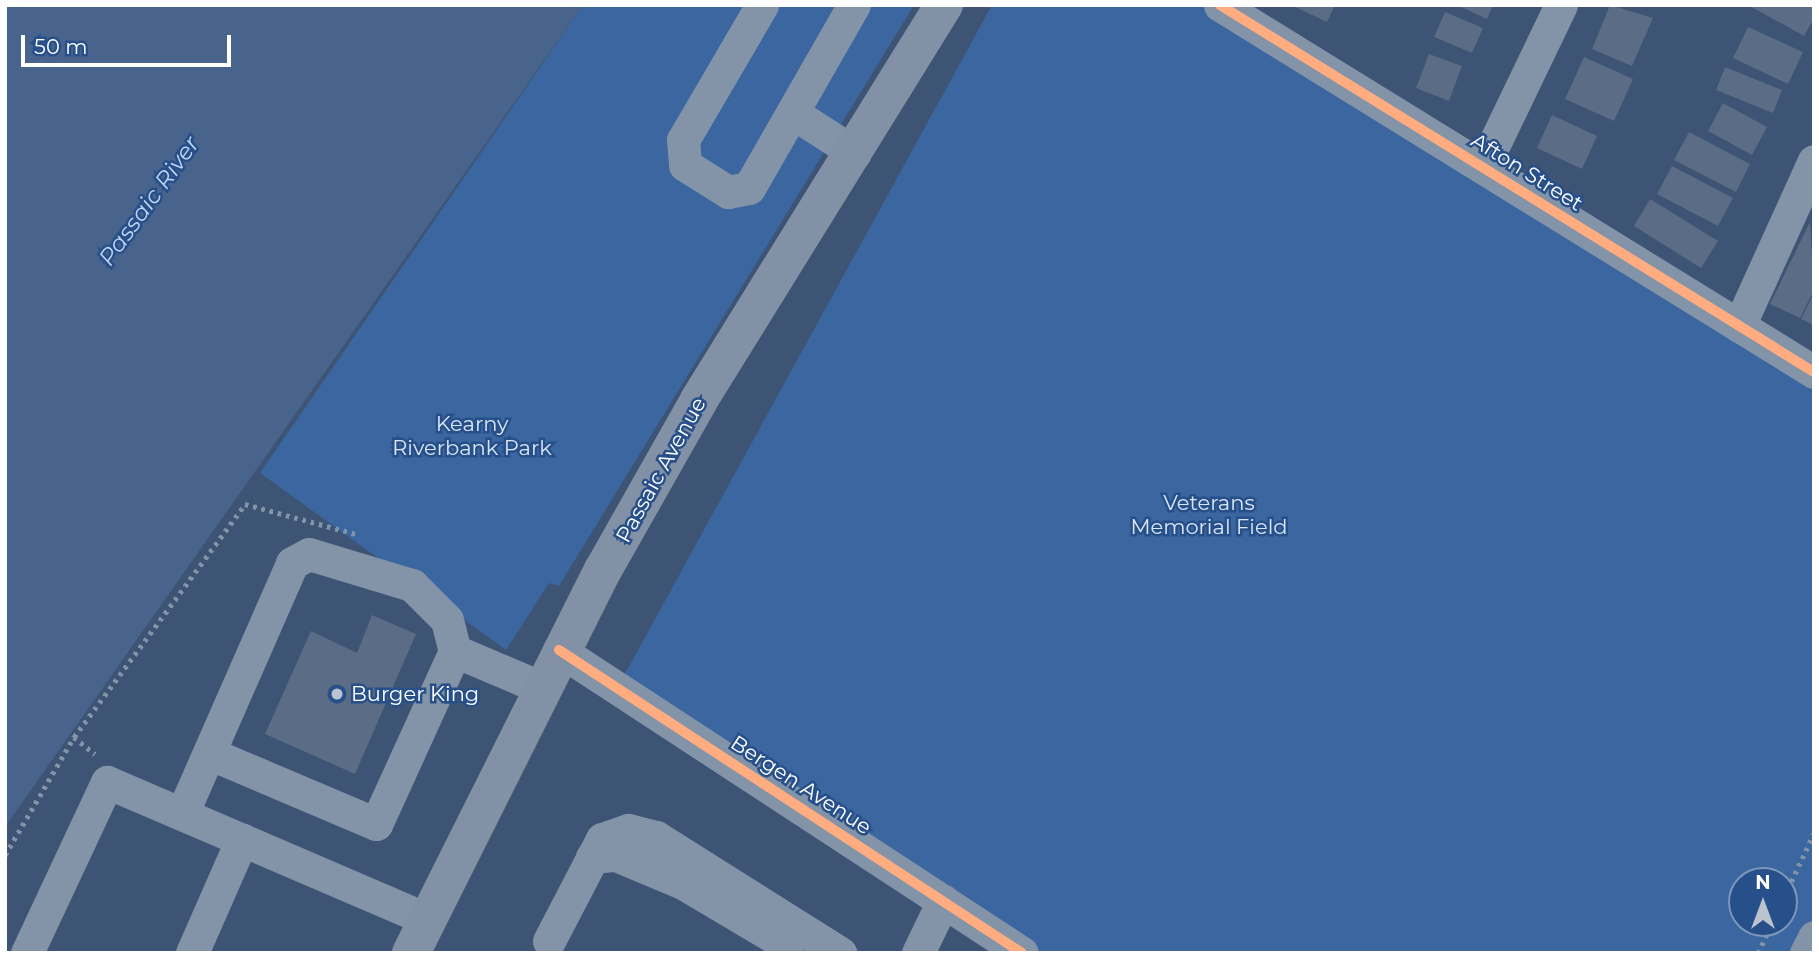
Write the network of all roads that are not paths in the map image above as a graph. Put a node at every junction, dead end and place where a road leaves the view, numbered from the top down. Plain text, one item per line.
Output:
1 (762, 5) edge
2 (854, 5) edge
3 (944, 5) edge
4 (1561, 5) edge
5 (1230, 8) edge
6 (796, 115) junction
7 (855, 153) junction
8 (1814, 161) edge
9 (1483, 167) junction
10 (1739, 326) junction
11 (1814, 372) edge
12 (559, 650) junction
13 (454, 651) junction
14 (540, 687) junction
15 (209, 753) junction
16 (182, 814) junction
17 (242, 839) junction
18 (592, 858) junction
19 (943, 901) junction
20 (425, 918) junction
21 (1814, 937) edge
22 (549, 941) dead end
23 (835, 950) edge
24 (27, 953) edge
25 (192, 953) edge
26 (411, 953) edge
27 (787, 953) edge
28 (918, 953) edge
29 (1022, 953) edge
30 (1807, 953) edge

1 - 6 street
2 - 6 street
3 - 7 main road, Passaic Avenue
4 - 9 street
5 - 9 street, Afton Street
6 - 7 street
7 - 12 main road, Passaic Avenue
8 - 10 street
9 - 10 street, Afton Street
10 - 11 street, Afton Street
12 - 14 main road, Passaic Avenue
12 - 19 street, Bergen Avenue
13 - 14 street
13 - 15 street
13 - 15 street
14 - 20 main road, Passaic Avenue
15 - 16 street
16 - 17 street
16 - 24 street
17 - 20 street
17 - 25 street
18 - 22 street
18 - 23 street
18 - 27 street
19 - 28 street
19 - 29 street, Bergen Avenue
20 - 26 main road, Passaic Avenue
21 - 30 street

